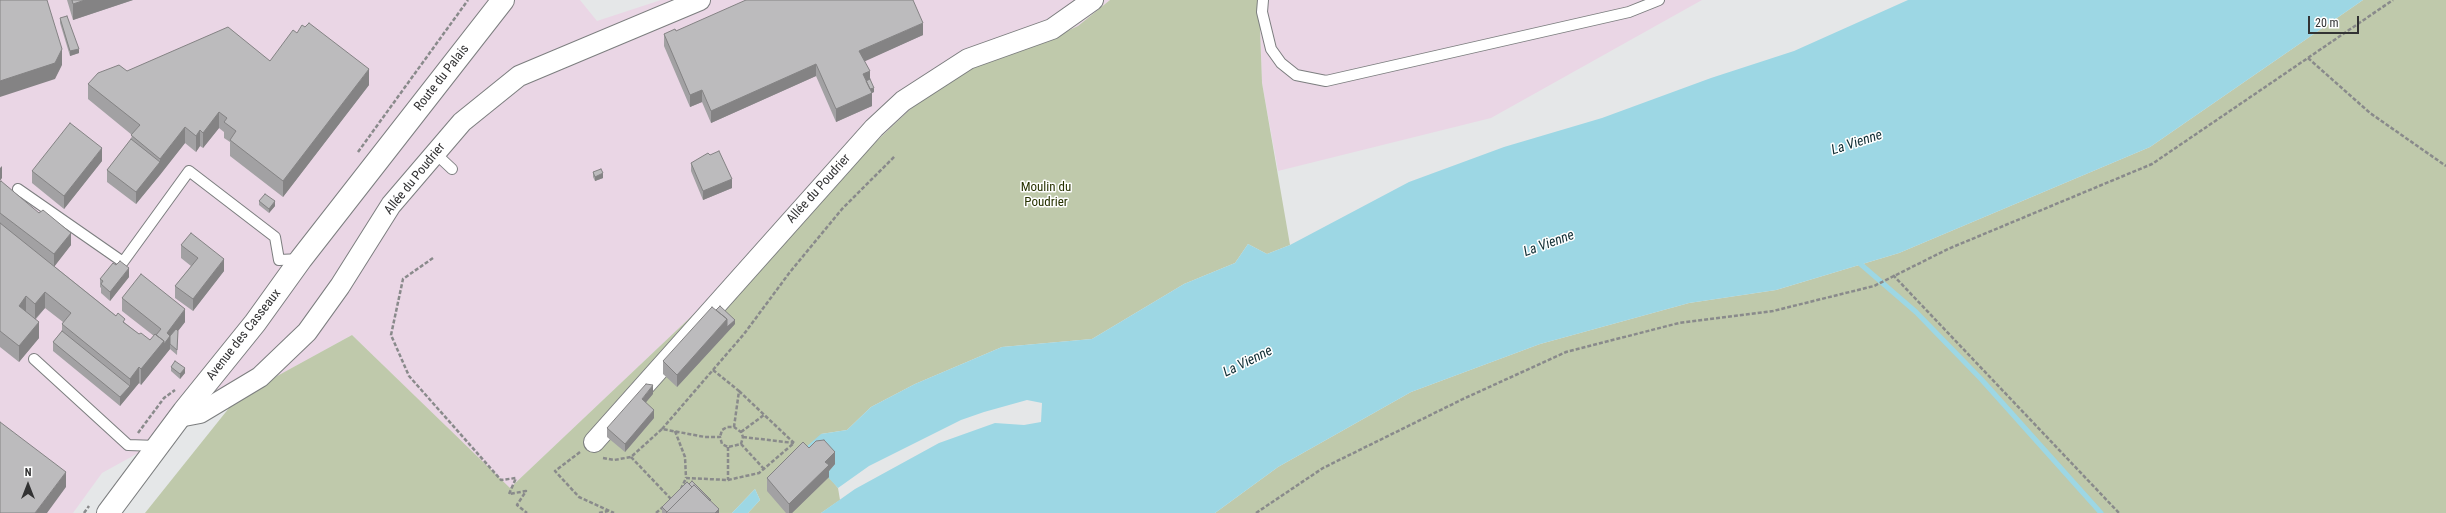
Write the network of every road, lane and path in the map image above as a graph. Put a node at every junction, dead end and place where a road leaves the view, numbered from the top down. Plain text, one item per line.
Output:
1 (502, 0) edge
2 (700, 0) edge
3 (1093, 0) edge
4 (1263, 0) edge
5 (1659, 0) edge
6 (2393, 0) edge
7 (2308, 58) junction
8 (435, 153) junction
9 (894, 156) dead end
10 (381, 157) joint
11 (2446, 166) edge
12 (452, 169) dead end
13 (18, 189) dead end
14 (433, 258) dead end
15 (301, 259) junction
16 (1893, 275) junction
17 (34, 359) dead end
18 (714, 370) junction
19 (739, 391) junction
20 (764, 415) junction
21 (179, 417) junction
22 (734, 427) junction
23 (662, 428) junction
24 (675, 431) junction
25 (741, 432) junction
26 (720, 437) junction
27 (743, 437) junction
28 (794, 443) junction
29 (741, 444) junction
30 (159, 446) junction
31 (728, 448) junction
32 (590, 451) junction
33 (632, 457) junction
34 (764, 469) junction
35 (686, 478) junction
36 (728, 480) junction
37 (672, 498) junction
38 (609, 510) junction
39 (108, 513) edge
40 (527, 513) edge
41 (599, 513) edge
42 (614, 513) edge
43 (656, 513) edge
44 (1256, 513) edge
45 (2118, 513) edge

1 - 10 main road, Route du Palais
2 - 8 street, Allée du Poudrier
3 - 32 street, Allée du Poudrier
4 - 5 lane
6 - 7 path
7 - 11 path
7 - 16 path
8 - 12 lane
8 - 21 street, Allée du Poudrier
9 - 18 path
10 - 15 main road, Avenue des Casseaux
13 - 15 lane
14 - 40 path
15 - 21 main road, Avenue des Casseaux
16 - 44 path
16 - 45 path
17 - 30 lane
18 - 19 path
18 - 23 path
19 - 20 path
19 - 22 path
20 - 25 path
20 - 28 path
21 - 30 main road, Avenue des Casseaux
22 - 25 path
22 - 26 path
23 - 24 path
23 - 33 path
24 - 26 path
24 - 35 path
25 - 27 path
26 - 31 path
27 - 28 path
27 - 29 path
28 - 34 path
29 - 31 path
29 - 34 path
30 - 39 main road, Avenue des Casseaux
31 - 36 path
32 - 33 path
32 - 38 path
33 - 37 path
34 - 36 path
35 - 36 path
35 - 37 path
37 - 43 path
38 - 41 path
38 - 42 path

